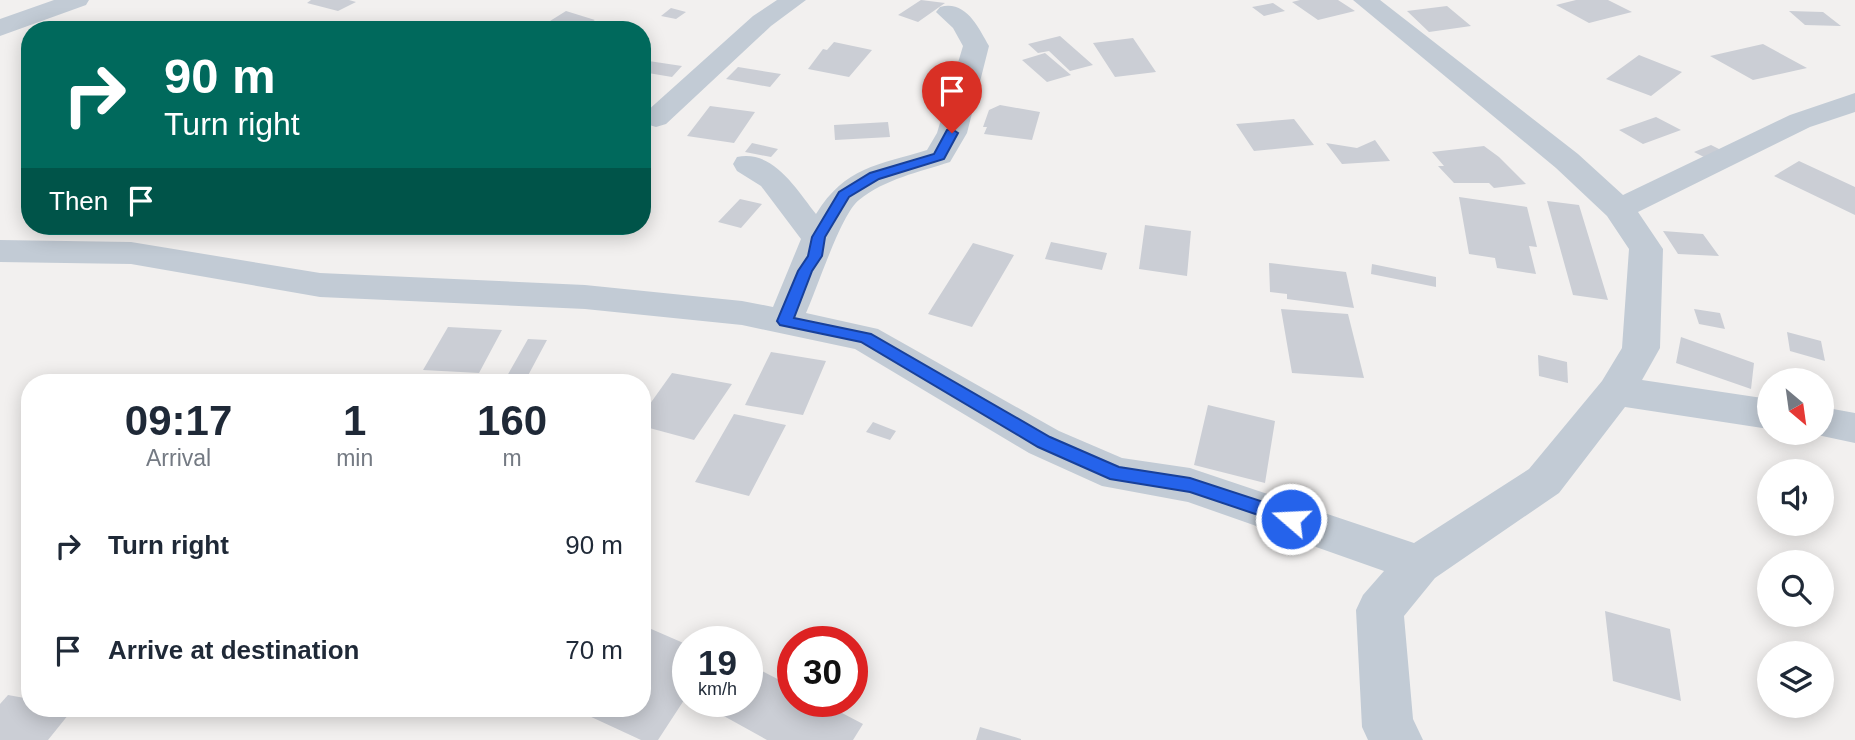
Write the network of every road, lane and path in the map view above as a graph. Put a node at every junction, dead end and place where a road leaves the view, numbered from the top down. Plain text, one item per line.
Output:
1 (77, 0) edge
2 (794, 0) edge
3 (1365, 0) edge
4 (949, 12) dead end
5 (0, 28) edge
6 (1855, 102) edge
7 (656, 118) dead end
8 (748, 164) dead end
9 (1619, 209) junction
10 (818, 237) junction
11 (0, 251) edge
12 (785, 321) junction
13 (1616, 391) junction
14 (1757, 412) edge
15 (1834, 424) edge
16 (1855, 428) edge
17 (1419, 564) junction
18 (1397, 740) edge

1 - 5 street
2 - 7 street
3 - 9 street
4 - 10 street
6 - 9 street
8 - 10 street
9 - 13 street
10 - 12 street
11 - 12 street
12 - 17 street
13 - 14 street
13 - 17 street
15 - 16 street
17 - 18 street

